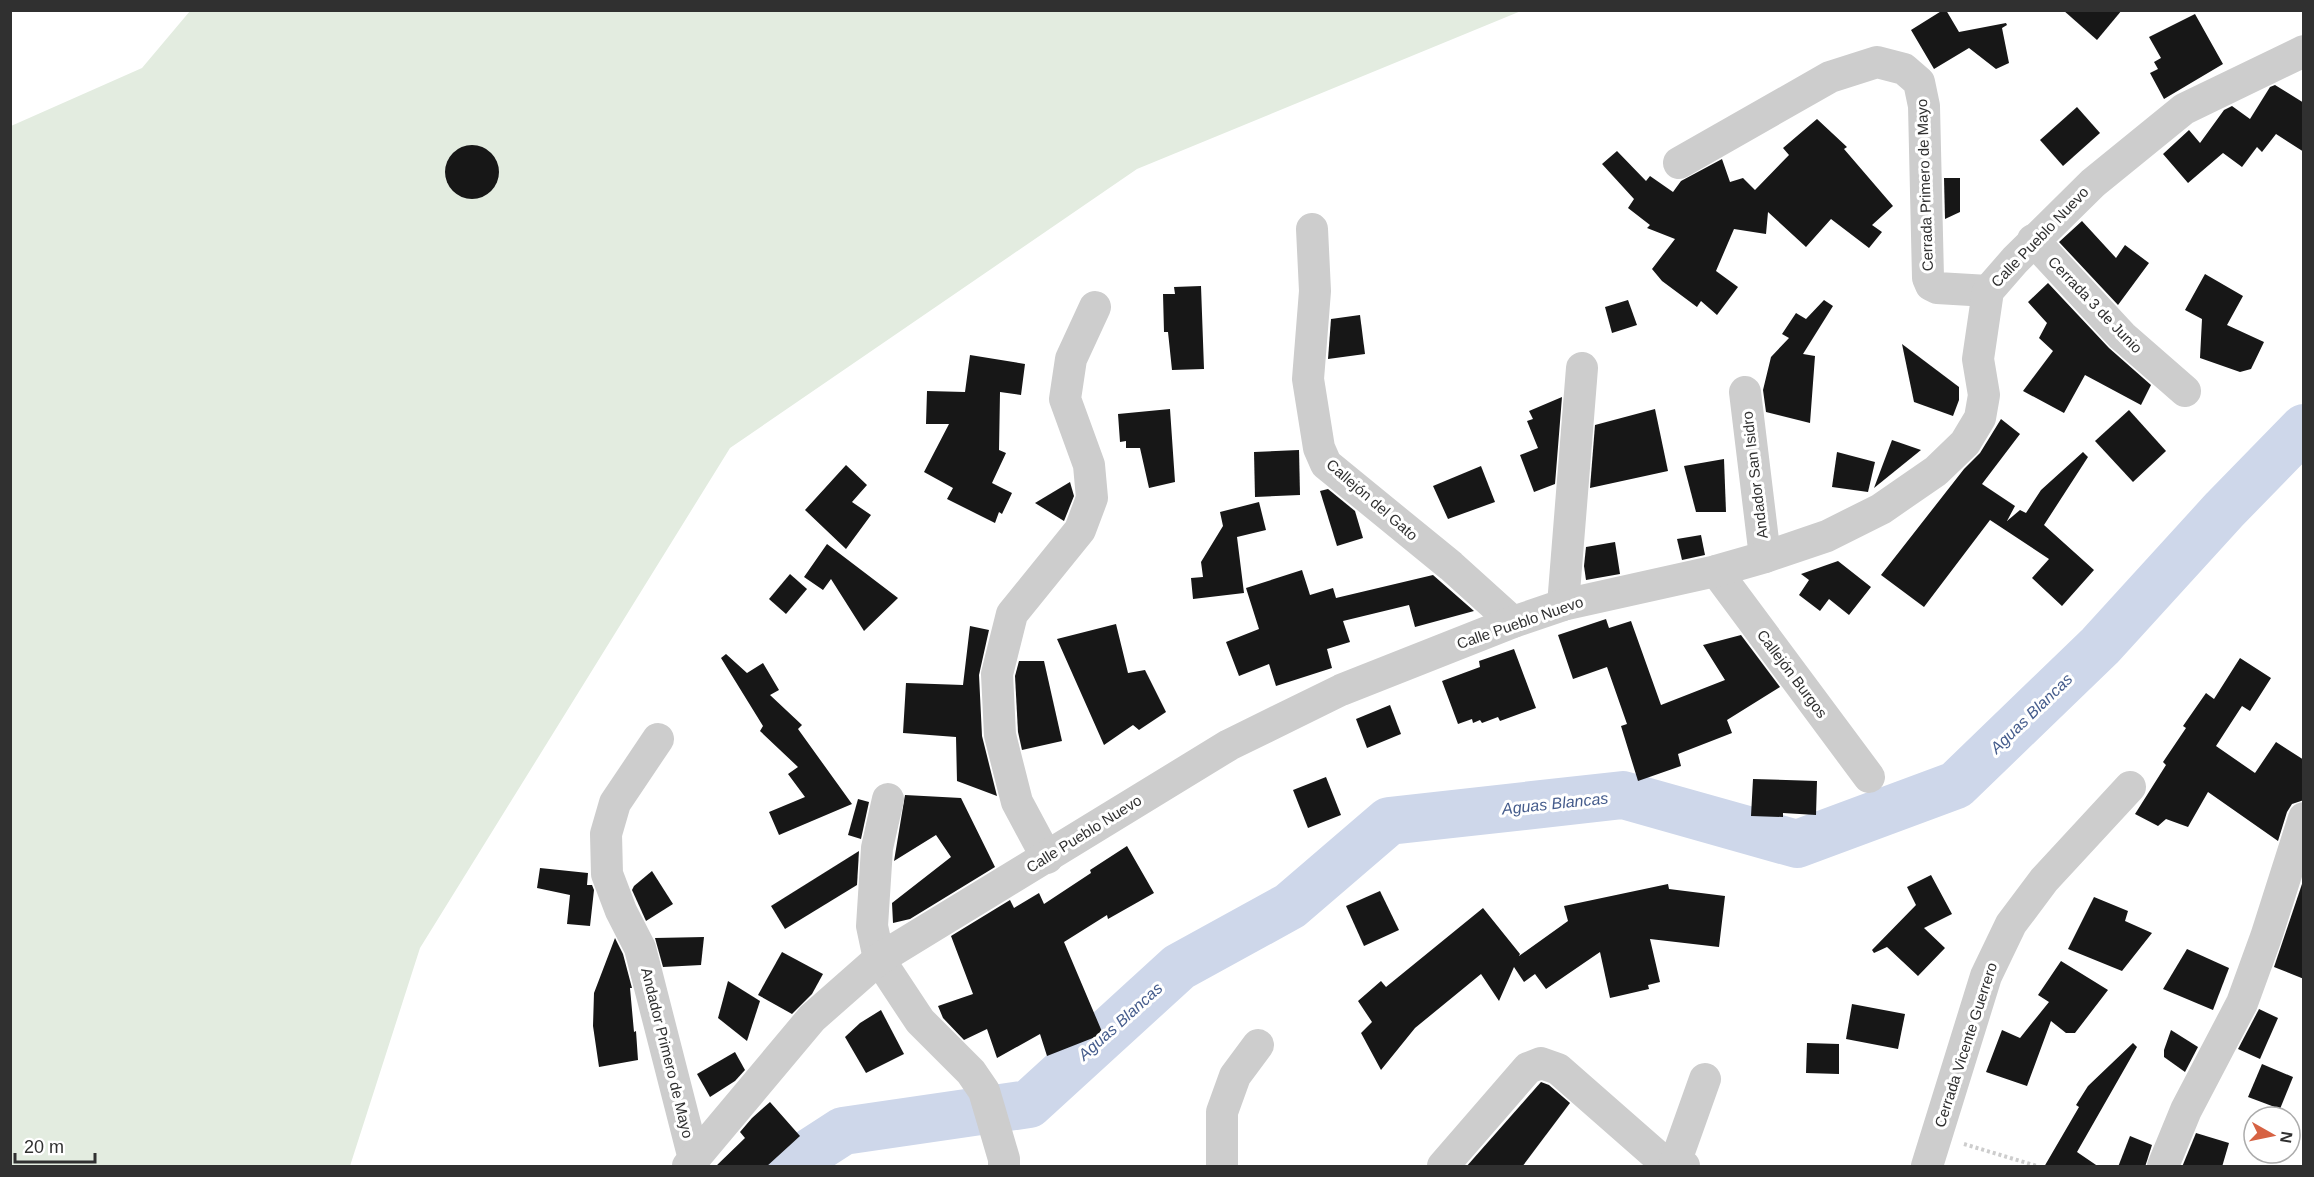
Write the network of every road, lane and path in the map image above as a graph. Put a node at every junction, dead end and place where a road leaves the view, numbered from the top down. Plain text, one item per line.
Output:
1 (2304, 51) edge
2 (1679, 163) dead end
3 (1312, 229) dead end
4 (2033, 240) junction
5 (1988, 291) junction
6 (1095, 307) dead end
7 (1582, 368) dead end
8 (2185, 391) dead end
9 (1745, 392) dead end
10 (1765, 557) junction
11 (1716, 571) junction
12 (1563, 605) junction
13 (1514, 622) junction
14 (658, 739) dead end
15 (1869, 777) dead end
16 (2130, 787) dead end
17 (888, 799) dead end
18 (2304, 818) edge
19 (1047, 858) junction
20 (879, 959) junction
21 (1258, 1046) dead end
22 (1705, 1079) dead end
23 (1936, 1136) junction
24 (691, 1163) edge
25 (1004, 1163) edge
26 (1677, 1166) edge
27 (1222, 1167) edge
28 (1443, 1167) edge
29 (1928, 1167) edge
30 (2037, 1167) edge
31 (2163, 1167) edge

1 - 4 street, Calle Pueblo Nuevo
2 - 5 street, Cerrada Primero de Mayo
3 - 13 street, Callejón del Gato
4 - 5 street, Calle Pueblo Nuevo
4 - 8 street, Cerrada 3 de Junio
5 - 10 street, Calle Pueblo Nuevo
6 - 19 street
7 - 12 street
9 - 10 street, Andador San Isidro
10 - 11 street, Calle Pueblo Nuevo
11 - 12 street, Calle Pueblo Nuevo
11 - 15 street, Callejón Burgos
12 - 13 street, Calle Pueblo Nuevo
13 - 19 street, Calle Pueblo Nuevo
14 - 24 street, Andador Primero de Mayo
16 - 23 street, Cerrada Vicente Guerrero
17 - 20 street
18 - 31 street
19 - 20 street, Calle Pueblo Nuevo
20 - 24 street, Calle Pueblo Nuevo
20 - 25 street
21 - 27 street
22 - 26 street
23 - 29 street, Cerrada Vicente Guerrero
23 - 30 path
26 - 28 street

